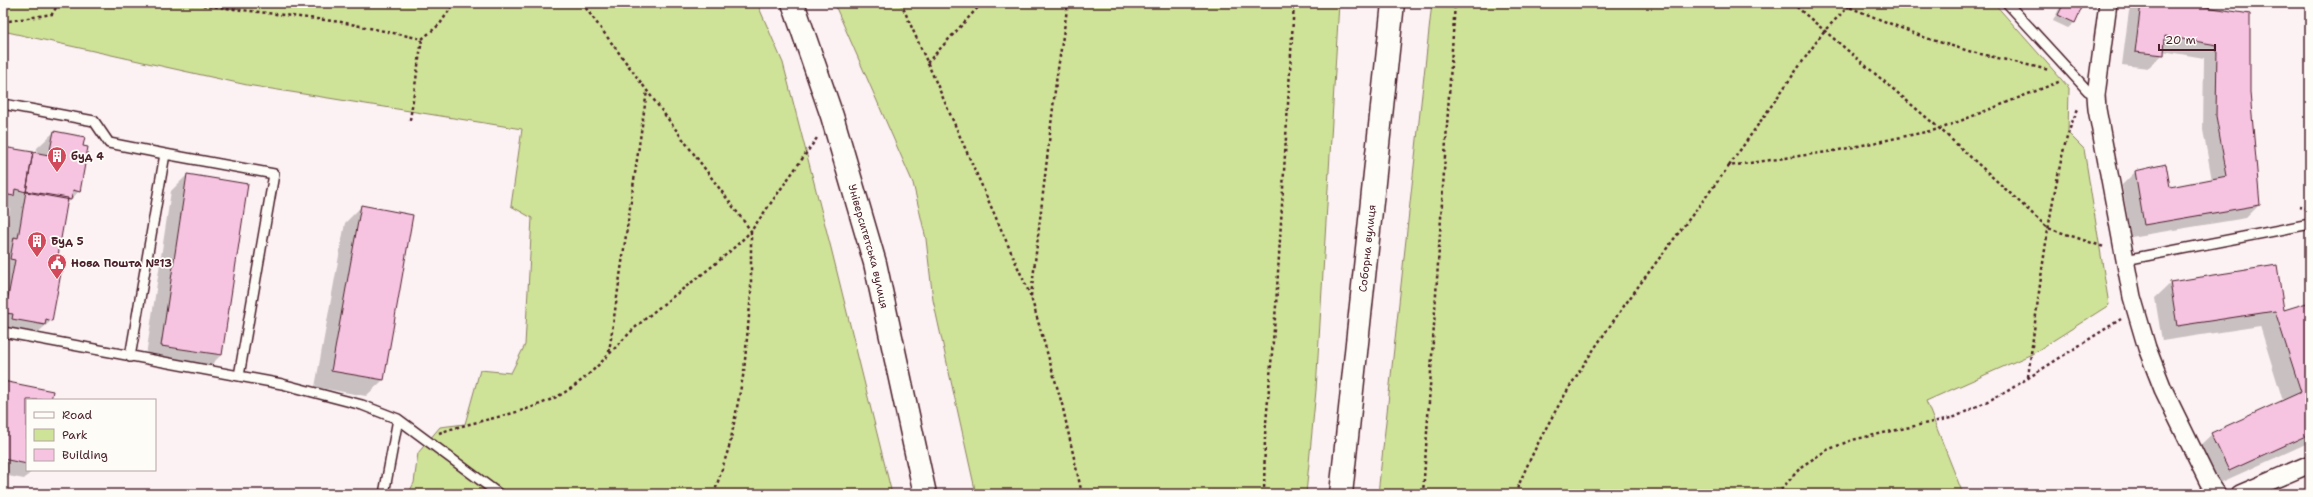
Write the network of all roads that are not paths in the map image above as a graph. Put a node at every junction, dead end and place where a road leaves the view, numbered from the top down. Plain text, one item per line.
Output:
1 (793, 3) edge
2 (1393, 3) edge
3 (2007, 3) edge
4 (2108, 3) edge
5 (2092, 93) junction
6 (3, 104) edge
7 (164, 154) junction
8 (2310, 224) edge
9 (2124, 257) junction
10 (3, 332) edge
11 (130, 357) junction
12 (239, 376) junction
13 (398, 419) junction
14 (2310, 464) edge
15 (384, 494) edge
16 (499, 494) edge
17 (925, 494) edge
18 (1341, 494) edge
19 (2217, 494) edge
20 (2240, 494) edge

1 - 17 main road, Університетська вулиця
2 - 18 main road, Соборна вулиця
3 - 5 lane
4 - 5 street
5 - 9 street
6 - 7 lane
7 - 11 lane
7 - 12 lane
8 - 9 lane
9 - 19 street
10 - 11 lane
11 - 12 lane
12 - 13 lane
13 - 15 lane
13 - 16 lane
14 - 20 street

